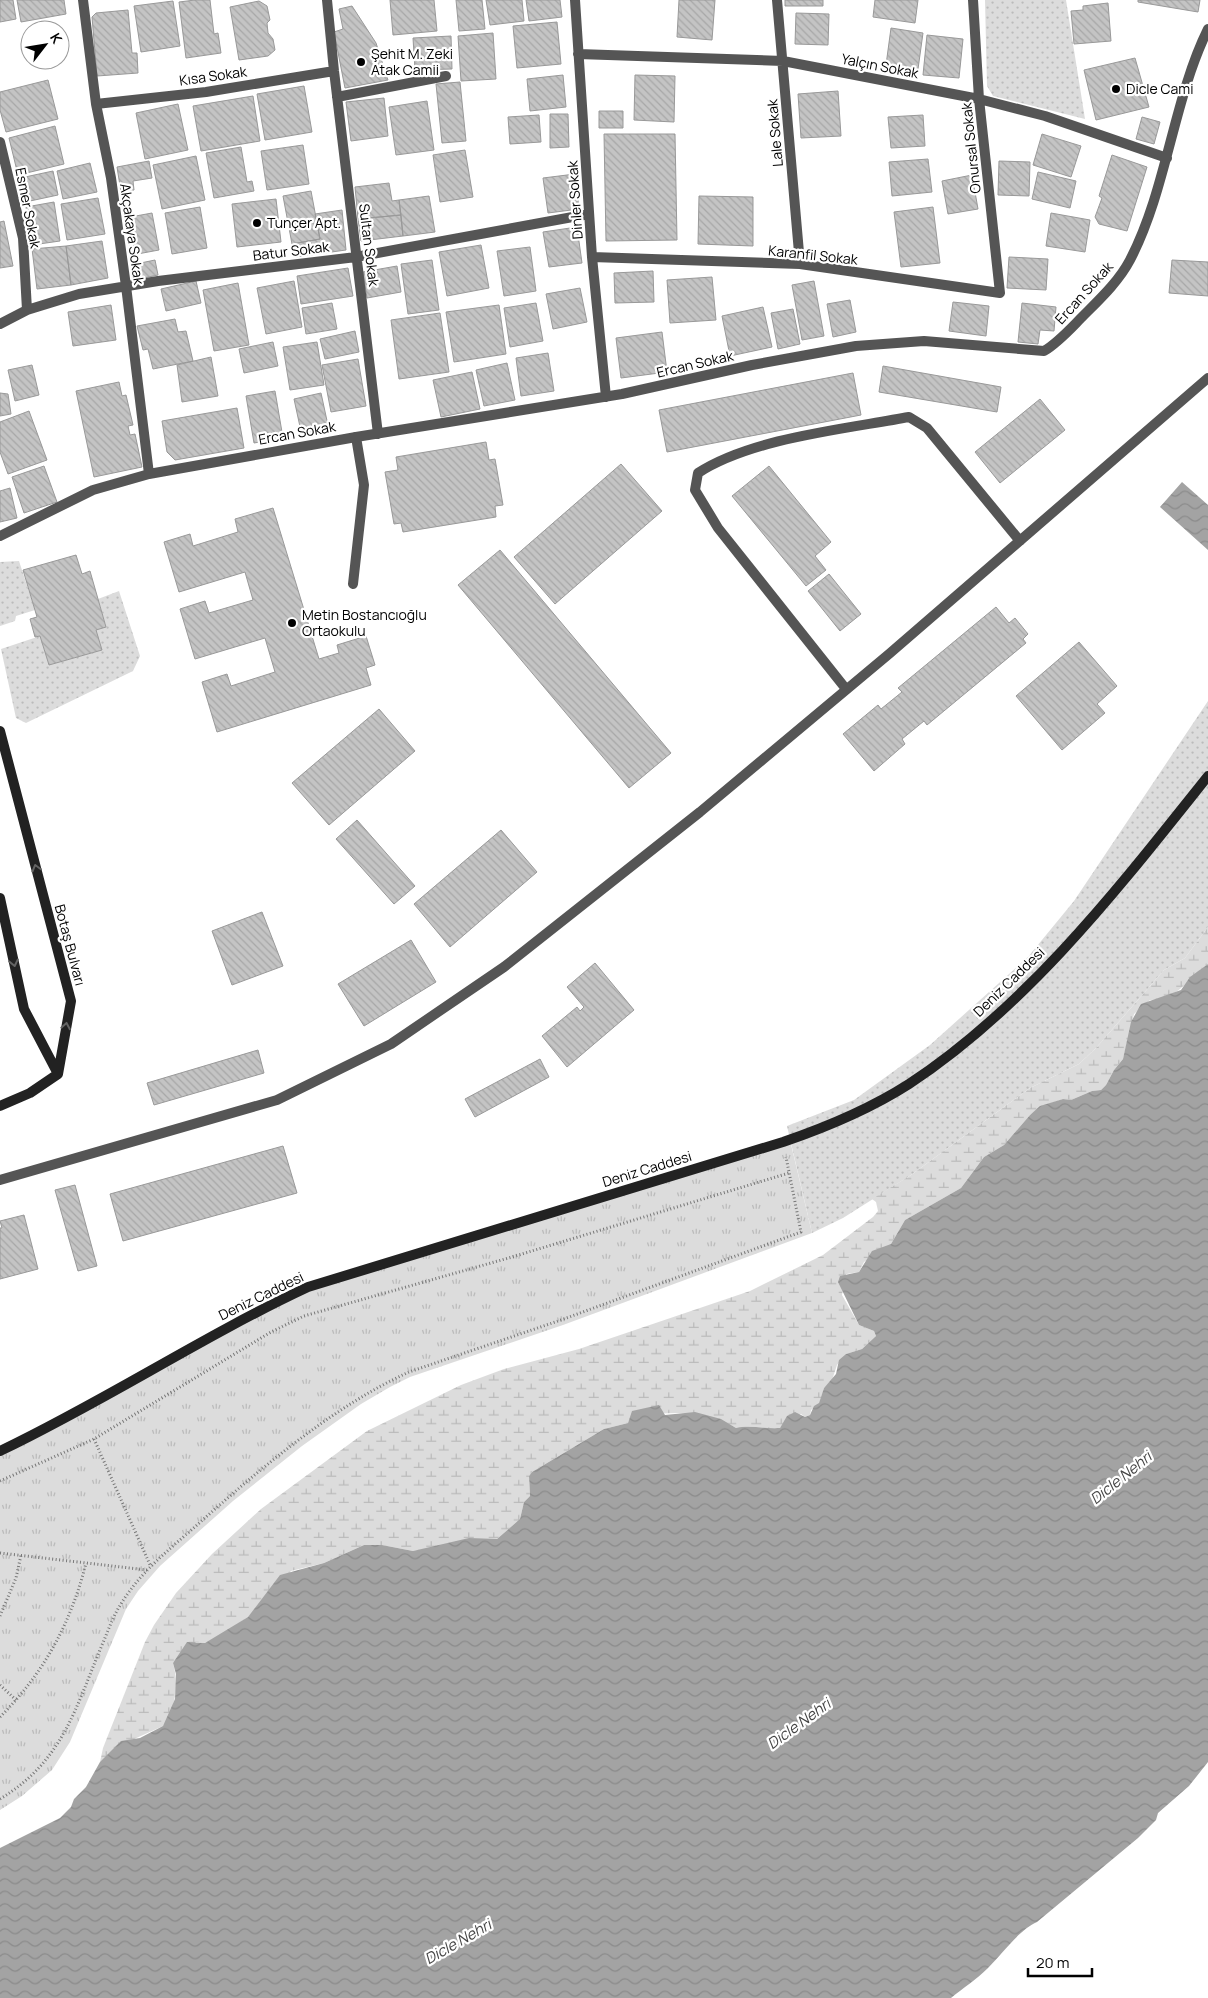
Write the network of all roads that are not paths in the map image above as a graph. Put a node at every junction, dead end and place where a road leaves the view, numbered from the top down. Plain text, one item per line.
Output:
1 (83, 0) edge
2 (327, 0) edge
3 (575, 0) edge
4 (777, 0) edge
5 (973, 0) edge
6 (1208, 29) edge
7 (578, 54) junction
8 (783, 60) junction
9 (334, 71) junction
10 (446, 76) dead end
11 (337, 97) junction
12 (979, 100) junction
13 (96, 104) junction
14 (0, 142) edge
15 (1167, 158) junction
16 (589, 214) junction
17 (356, 256) junction
18 (592, 257) junction
19 (800, 264) junction
20 (126, 286) junction
21 (1000, 294) joint
22 (27, 310) junction
23 (0, 324) edge
24 (1208, 378) edge
25 (606, 397) junction
26 (378, 434) junction
27 (356, 436) junction
28 (149, 474) junction
29 (0, 536) edge
30 (1020, 541) junction
31 (353, 584) dead end
32 (846, 689) junction
33 (0, 731) edge
34 (1208, 776) edge
35 (0, 898) edge
36 (58, 1074) junction
37 (0, 1106) edge
38 (0, 1180) edge
39 (0, 1451) edge

1 - 13 street, Akçakaya Sokak
2 - 9 street, Sultan Sokak
3 - 7 street, Dinler Sokak
4 - 8 street, Lale Sokak
5 - 12 street, Onursal Sokak
6 - 15 street, Ercan Sokak
7 - 8 street, Yalçın Sokak
7 - 16 street, Dinler Sokak
8 - 12 street, Yalçın Sokak
8 - 19 street, Lale Sokak
9 - 11 street, Sultan Sokak
9 - 13 street, Kısa Sokak
10 - 11 street
11 - 17 street, Sultan Sokak
12 - 15 street, Yalçın Sokak
12 - 21 street, Onursal Sokak
13 - 20 street, Akçakaya Sokak
14 - 22 street, Esmer Sokak
15 - 25 street, Ercan Sokak
16 - 17 street, Batur Sokak
16 - 18 street, Dinler Sokak
17 - 20 street, Batur Sokak
17 - 26 street, Sultan Sokak
18 - 19 street, Karanfil Sokak
18 - 25 street, Dinler Sokak
19 - 21 street, Karanfil Sokak
20 - 22 street, Batur Sokak
20 - 28 street, Akçakaya Sokak
22 - 23 street, Batur Sokak
24 - 30 street
25 - 26 street, Ercan Sokak
26 - 27 street, Ercan Sokak
27 - 28 street, Ercan Sokak
27 - 31 street
28 - 29 street, Ercan Sokak
30 - 32 street
30 - 32 street
32 - 38 street
36 -> 33 street, Botaş Bulvarı
34 - 39 street, Deniz Caddesi
35 -> 36 street
36 - 37 street

